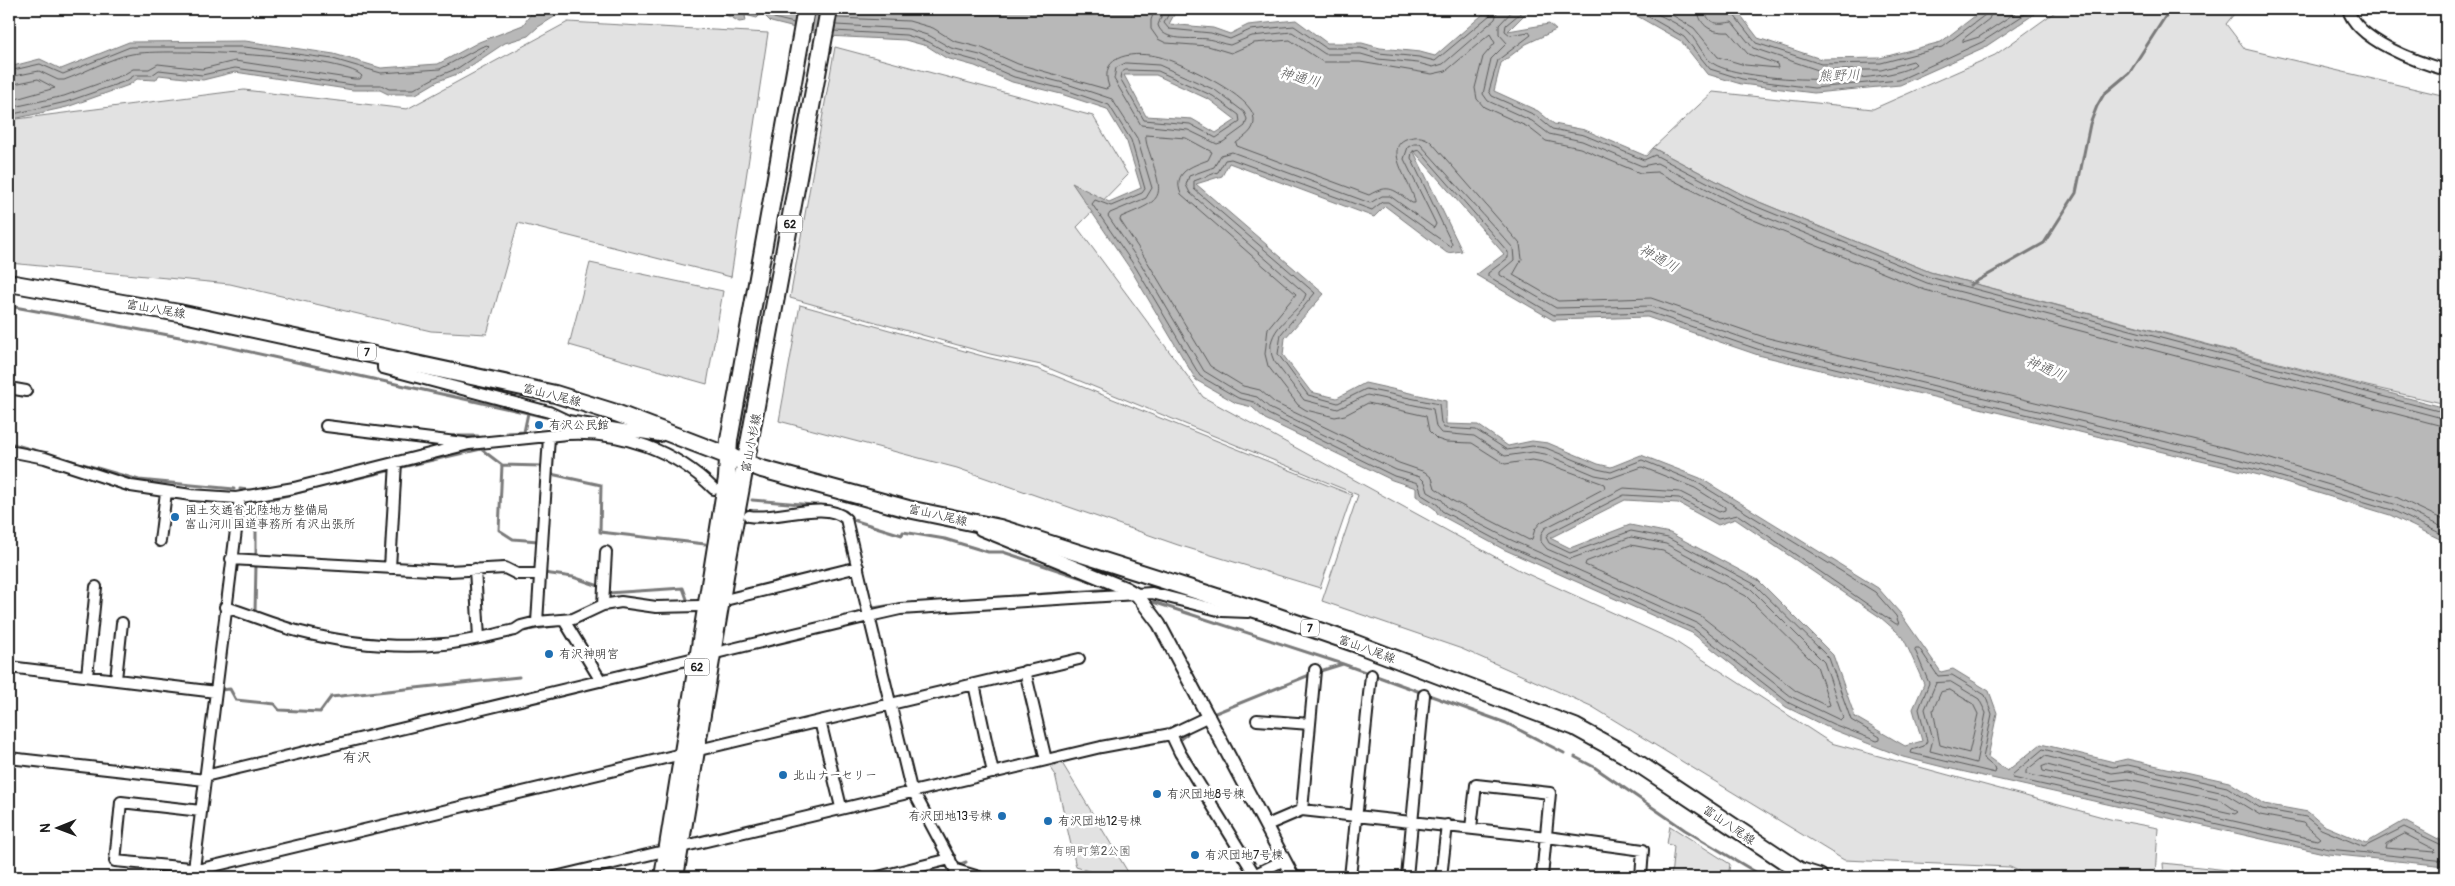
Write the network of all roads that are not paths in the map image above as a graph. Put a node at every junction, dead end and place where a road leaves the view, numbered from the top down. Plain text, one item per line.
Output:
1 (806, 9) edge
2 (829, 9) edge
3 (2348, 9) edge
4 (2446, 70) edge
5 (9, 283) edge
6 (383, 356) junction
7 (9, 388) edge
8 (26, 391) dead end
9 (568, 421) junction
10 (326, 426) dead end
11 (566, 434) junction
12 (549, 437) junction
13 (469, 444) junction
14 (697, 444) junction
15 (9, 451) edge
16 (728, 457) junction
17 (396, 462) junction
18 (747, 464) junction
19 (714, 489) dead end
20 (166, 492) junction
21 (240, 498) junction
22 (749, 516) dead end
23 (959, 520) junction
24 (160, 541) dead end
25 (606, 552) dead end
26 (231, 559) junction
27 (858, 567) junction
28 (390, 568) junction
29 (475, 569) junction
30 (540, 574) junction
31 (96, 587) dead end
32 (1137, 595) junction
33 (729, 600) dead end
34 (603, 605) junction
35 (225, 606) junction
36 (700, 606) dead end
37 (1267, 613) junction
38 (869, 616) junction
39 (537, 622) junction
40 (565, 622) junction
41 (122, 623) dead end
42 (479, 638) junction
43 (705, 656) junction
44 (1079, 659) dead end
45 (9, 667) edge
46 (1315, 670) dead end
47 (1025, 671) junction
48 (1370, 675) dead end
49 (87, 676) junction
50 (116, 679) junction
51 (602, 681) junction
52 (974, 684) junction
53 (216, 692) junction
54 (1424, 695) dead end
55 (891, 703) junction
56 (1209, 716) junction
57 (820, 720) junction
58 (1257, 720) dead end
59 (1310, 724) junction
60 (1171, 734) junction
61 (689, 751) junction
62 (9, 758) edge
63 (1046, 760) junction
64 (994, 772) junction
65 (205, 778) junction
66 (914, 791) junction
67 (840, 808) junction
68 (1302, 810) junction
69 (201, 811) junction
70 (1356, 816) junction
71 (1412, 821) junction
72 (1267, 825) junction
73 (1447, 825) junction
74 (1471, 828) junction
75 (1547, 837) junction
76 (674, 848) junction
77 (950, 859) junction
78 (1284, 860) junction
79 (193, 873) edge
80 (957, 873) edge
81 (1253, 876) edge
82 (556, 877) edge
83 (663, 877) edge
84 (675, 877) edge
85 (878, 877) edge
86 (979, 877) edge
87 (1293, 877) edge
88 (1350, 877) edge
89 (1407, 877) edge
90 (1441, 877) edge
91 (1542, 877) edge
92 (1641, 877) edge
93 (1819, 877) edge

1 - 16 main road, 富山小杉線 / 62
2 - 18 main road, 富山小杉線 / 62
3 - 4 street
5 - 6 main road, 富山八尾線 / 7
6 - 9 street
6 - 14 main road, 富山八尾線 / 7
7 - 8 street
9 - 11 street
9 - 14 street
10 - 13 street
11 - 12 street
11 - 19 street
12 - 13 street
12 - 30 street
13 - 17 street
14 - 16 main road, 富山八尾線 / 7
15 - 20 street
16 - 18 main road, 富山八尾線 / 7
16 - 43 main road, 富山小杉線 / 62
17 - 21 street
17 - 28 street
18 - 23 main road, 富山八尾線 / 7
18 - 43 main road, 富山小杉線 / 62
20 - 21 street
20 - 24 street
21 - 26 street
22 - 27 street
23 - 32 street
23 - 37 main road, 富山八尾線 / 7
25 - 34 street
26 - 28 street
26 - 35 street
27 - 33 street
27 - 38 street
28 - 29 street
29 - 30 street
29 - 42 street
30 - 39 street
31 - 49 street
32 - 37 street
32 - 38 street
32 - 56 street
34 - 36 street
34 - 40 street
35 - 42 street
35 - 53 street
37 - 93 main road, 富山八尾線 / 7
38 - 43 street
38 - 55 street
39 - 40 street
39 - 42 street
40 - 51 street
41 - 50 street
43 - 51 street
43 - 61 main road, 富山小杉線 / 62
44 - 47 street
45 - 49 street
46 - 59 street
47 - 52 street
47 - 63 street
48 - 70 street
49 - 50 street
50 - 53 street
51 - 65 street
52 - 55 street
52 - 64 street
53 - 65 street
54 - 71 street
55 - 57 street
55 - 66 street
56 - 60 street
56 - 72 street
57 - 61 street
57 - 67 street
58 - 59 street
59 - 68 street
60 - 63 street
60 - 81 street
61 - 76 main road, 富山小杉線 / 62
61 - 79 street
62 - 65 street
63 - 64 street
64 - 66 street
65 - 69 street
66 - 67 street
66 - 77 street
67 - 76 street
68 - 70 street
68 - 72 street
69 - 79 street
69 - 79 street
70 - 71 street
70 - 88 street
71 - 73 street
71 - 89 street
72 - 78 street
73 - 74 street
73 - 90 street
74 - 75 street
74 - 75 street
75 - 91 street
75 - 92 street
76 - 82 street
76 - 83 main road, 富山小杉線 / 62
76 - 84 main road, 富山小杉線 / 62
77 - 80 street
77 - 85 street
78 - 81 street
78 - 87 street
80 - 86 street

